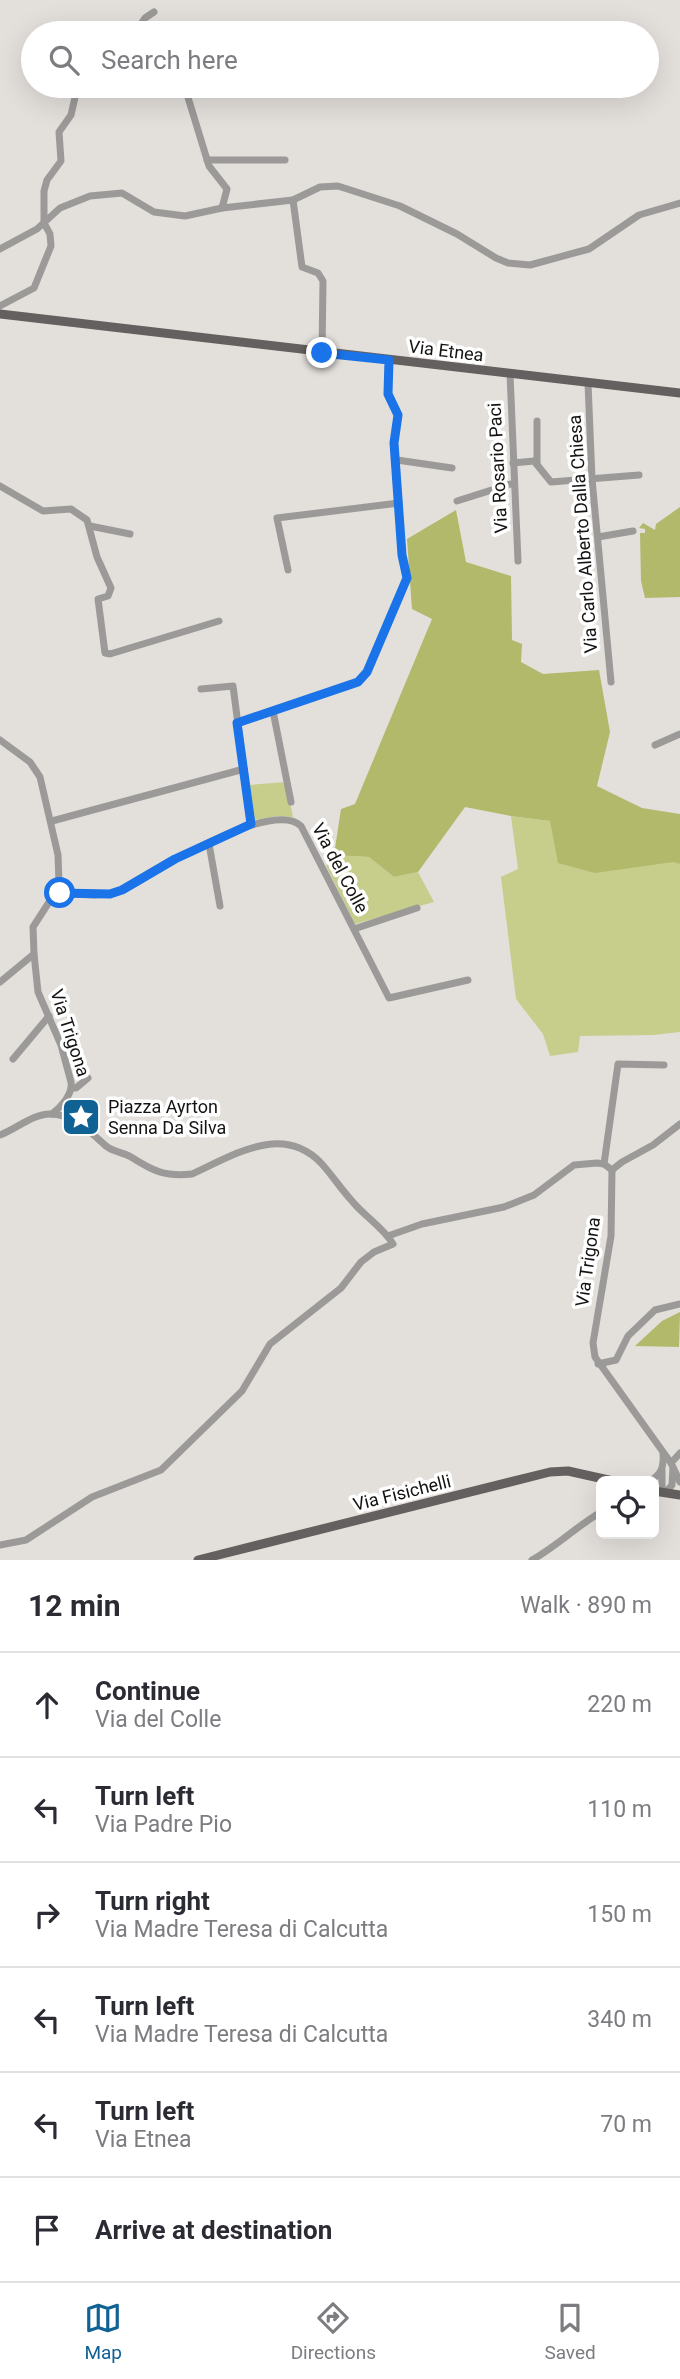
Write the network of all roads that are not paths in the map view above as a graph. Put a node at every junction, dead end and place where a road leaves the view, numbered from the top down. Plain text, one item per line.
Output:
1 (154, 12) dead end
2 (143, 21) edge
3 (75, 98) edge
4 (188, 98) edge
5 (207, 160) junction
6 (285, 160) dead end
7 (293, 200) junction
8 (680, 203) edge
9 (222, 208) junction
10 (44, 223) junction
11 (0, 249) edge
12 (0, 306) edge
13 (0, 314) edge
14 (322, 353) junction
15 (389, 360) junction
16 (510, 374) junction
17 (588, 383) junction
18 (677, 392) edge
19 (537, 421) dead end
20 (397, 460) junction
21 (513, 463) junction
22 (537, 464) junction
23 (452, 468) dead end
24 (639, 475) dead end
25 (592, 479) junction
26 (514, 483) junction
27 (0, 486) edge
28 (457, 501) dead end
29 (399, 503) junction
30 (90, 526) junction
31 (633, 531) dead end
32 (130, 534) dead end
33 (597, 537) junction
34 (518, 561) dead end
35 (288, 570) dead end
36 (219, 621) dead end
37 (611, 682) dead end
38 (201, 689) dead end
39 (273, 711) junction
40 (237, 723) junction
41 (680, 734) edge
42 (0, 740) edge
43 (655, 745) dead end
44 (244, 769) junction
45 (291, 802) dead end
46 (52, 821) junction
47 (251, 824) junction
48 (209, 844) junction
49 (55, 893) junction
50 (220, 906) dead end
51 (417, 908) dead end
52 (354, 929) junction
53 (34, 954) junction
54 (1, 979) edge
55 (468, 980) dead end
56 (48, 1016) junction
57 (13, 1059) dead end
58 (664, 1065) dead end
59 (88, 1078) dead end
60 (72, 1088) junction
61 (52, 1114) junction
62 (680, 1124) edge
63 (0, 1135) edge
64 (604, 1164) junction
65 (612, 1170) junction
66 (391, 1240) junction
67 (680, 1304) edge
68 (598, 1364) junction
69 (663, 1452) junction
70 (680, 1453) edge
71 (672, 1465) junction
72 (662, 1469) junction
73 (658, 1476) edge
74 (596, 1477) edge
75 (680, 1482) edge
76 (659, 1492) edge
77 (666, 1493) junction
78 (680, 1495) edge
79 (596, 1515) edge
80 (0, 1545) edge
81 (198, 1560) edge
82 (532, 1560) edge

1 - 2 street
3 - 10 street
4 - 5 street
5 - 6 street
5 - 9 street
7 - 8 street
7 - 9 street
7 - 14 street
9 - 10 street
10 - 11 street
10 - 12 street
13 - 14 main road, Via Etnea
14 - 15 main road, Via Etnea
15 - 16 main road, Via Etnea
15 - 20 street
16 - 17 main road, Via Etnea
16 - 21 street, Via Rosario Paci
17 - 18 main road, Via Etnea
17 - 25 street, Via Carlo Alberto Dalla Chiesa
19 - 22 street
20 - 23 street
20 - 29 street
21 - 22 street
21 - 26 street, Via Rosario Paci
22 - 25 street
24 - 25 street
25 - 33 street, Via Carlo Alberto Dalla Chiesa
26 - 28 street
26 - 34 street, Via Rosario Paci
27 - 30 street
29 - 35 street
29 - 39 street
30 - 32 street
30 - 36 street
31 - 33 street
33 - 37 street, Via Carlo Alberto Dalla Chiesa
38 - 40 street
39 - 40 street
39 - 45 street
40 - 44 street
41 - 43 street
42 - 46 street
44 - 46 street
44 - 47 street
46 - 49 street
47 - 48 street, Via del Colle
47 - 52 street, Via del Colle
48 - 49 street, Via del Colle
48 - 50 street
49 - 53 street
51 - 52 street
52 - 55 street, Via del Colle
53 - 54 street
53 - 56 street, Via Trigona
56 - 57 street
56 - 60 street, Via Trigona
58 - 64 street
59 - 60 street
60 - 61 street, Via Trigona
61 - 63 street
61 - 66 street
62 - 65 street
64 - 65 street
64 - 66 street
65 - 68 street, Via Trigona
66 - 80 street
67 - 68 street
68 - 69 street
69 - 71 street
69 - 72 street
70 - 71 street
71 - 75 street
71 - 77 street
72 - 73 street
72 - 77 street
74 - 81 main road, Via Fisichelli
76 - 77 main road
77 - 78 main road
79 - 82 street

